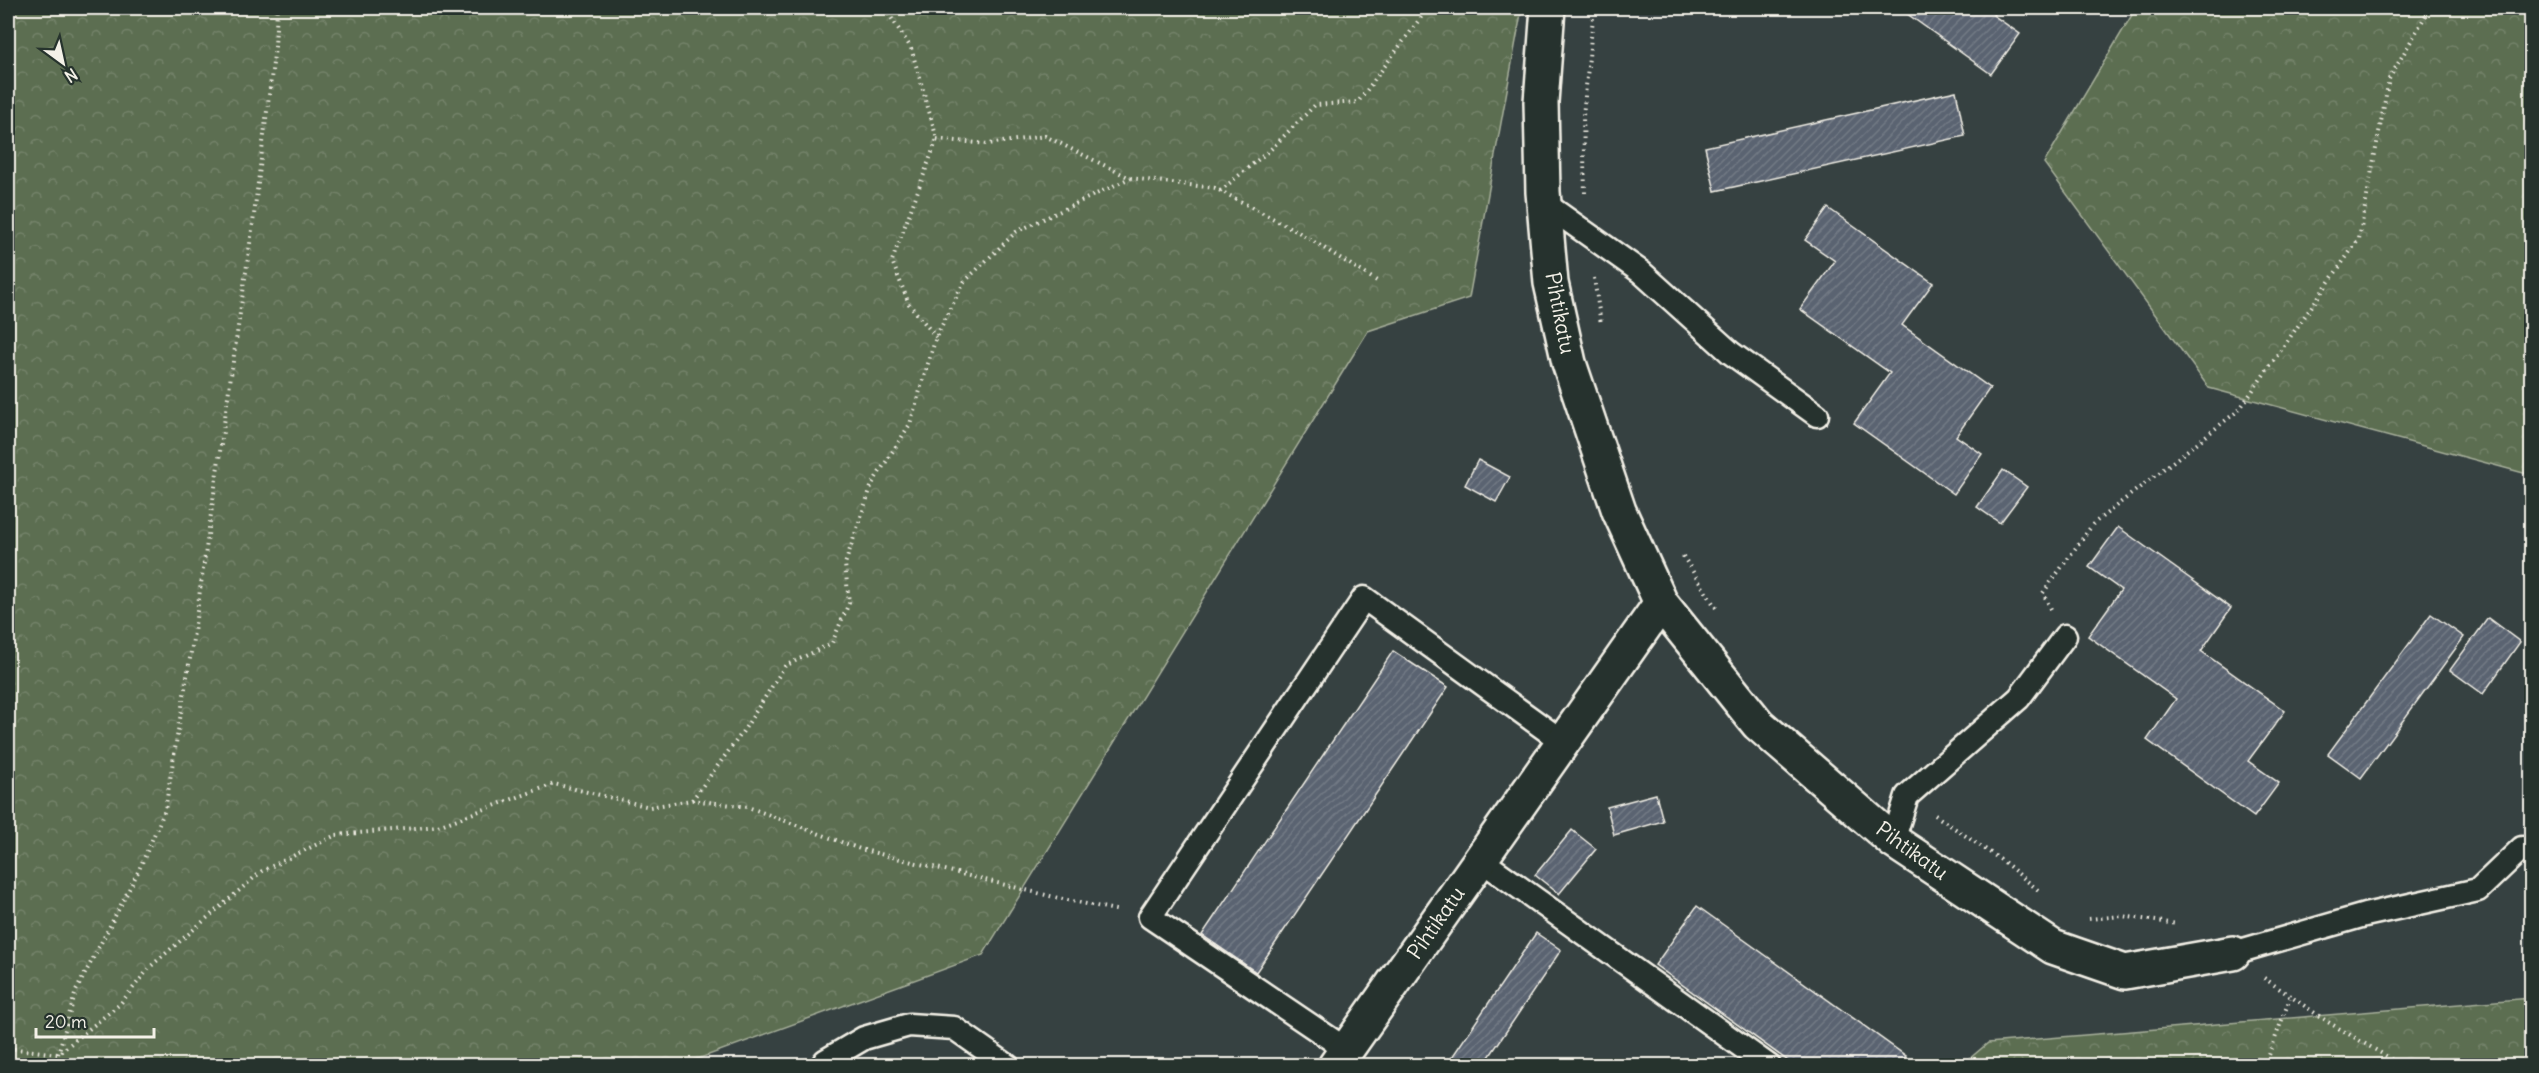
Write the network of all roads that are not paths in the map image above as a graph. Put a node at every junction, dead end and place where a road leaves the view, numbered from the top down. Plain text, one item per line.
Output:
1 (1548, 8) edge
2 (1544, 203) junction
3 (1817, 415) dead end
4 (1661, 603) junction
5 (2065, 636) road end
6 (1563, 742) junction
7 (1893, 841) junction
8 (2522, 848) dead end
9 (1481, 860) junction
10 (2233, 953) joint
11 (1341, 1058) edge
12 (822, 1065) edge
13 (1008, 1065) edge
14 (1769, 1065) edge

1 - 2 street, Pihtikatu
2 - 3 lane
2 - 4 street, Pihtikatu
4 - 6 street, Pihtikatu
4 - 7 street, Pihtikatu
5 - 7 lane
6 - 9 street, Pihtikatu
6 - 11 lane
7 - 10 street, Pihtikatu
8 - 10 lane
9 - 11 street, Pihtikatu
9 - 14 lane
12 - 13 lane

